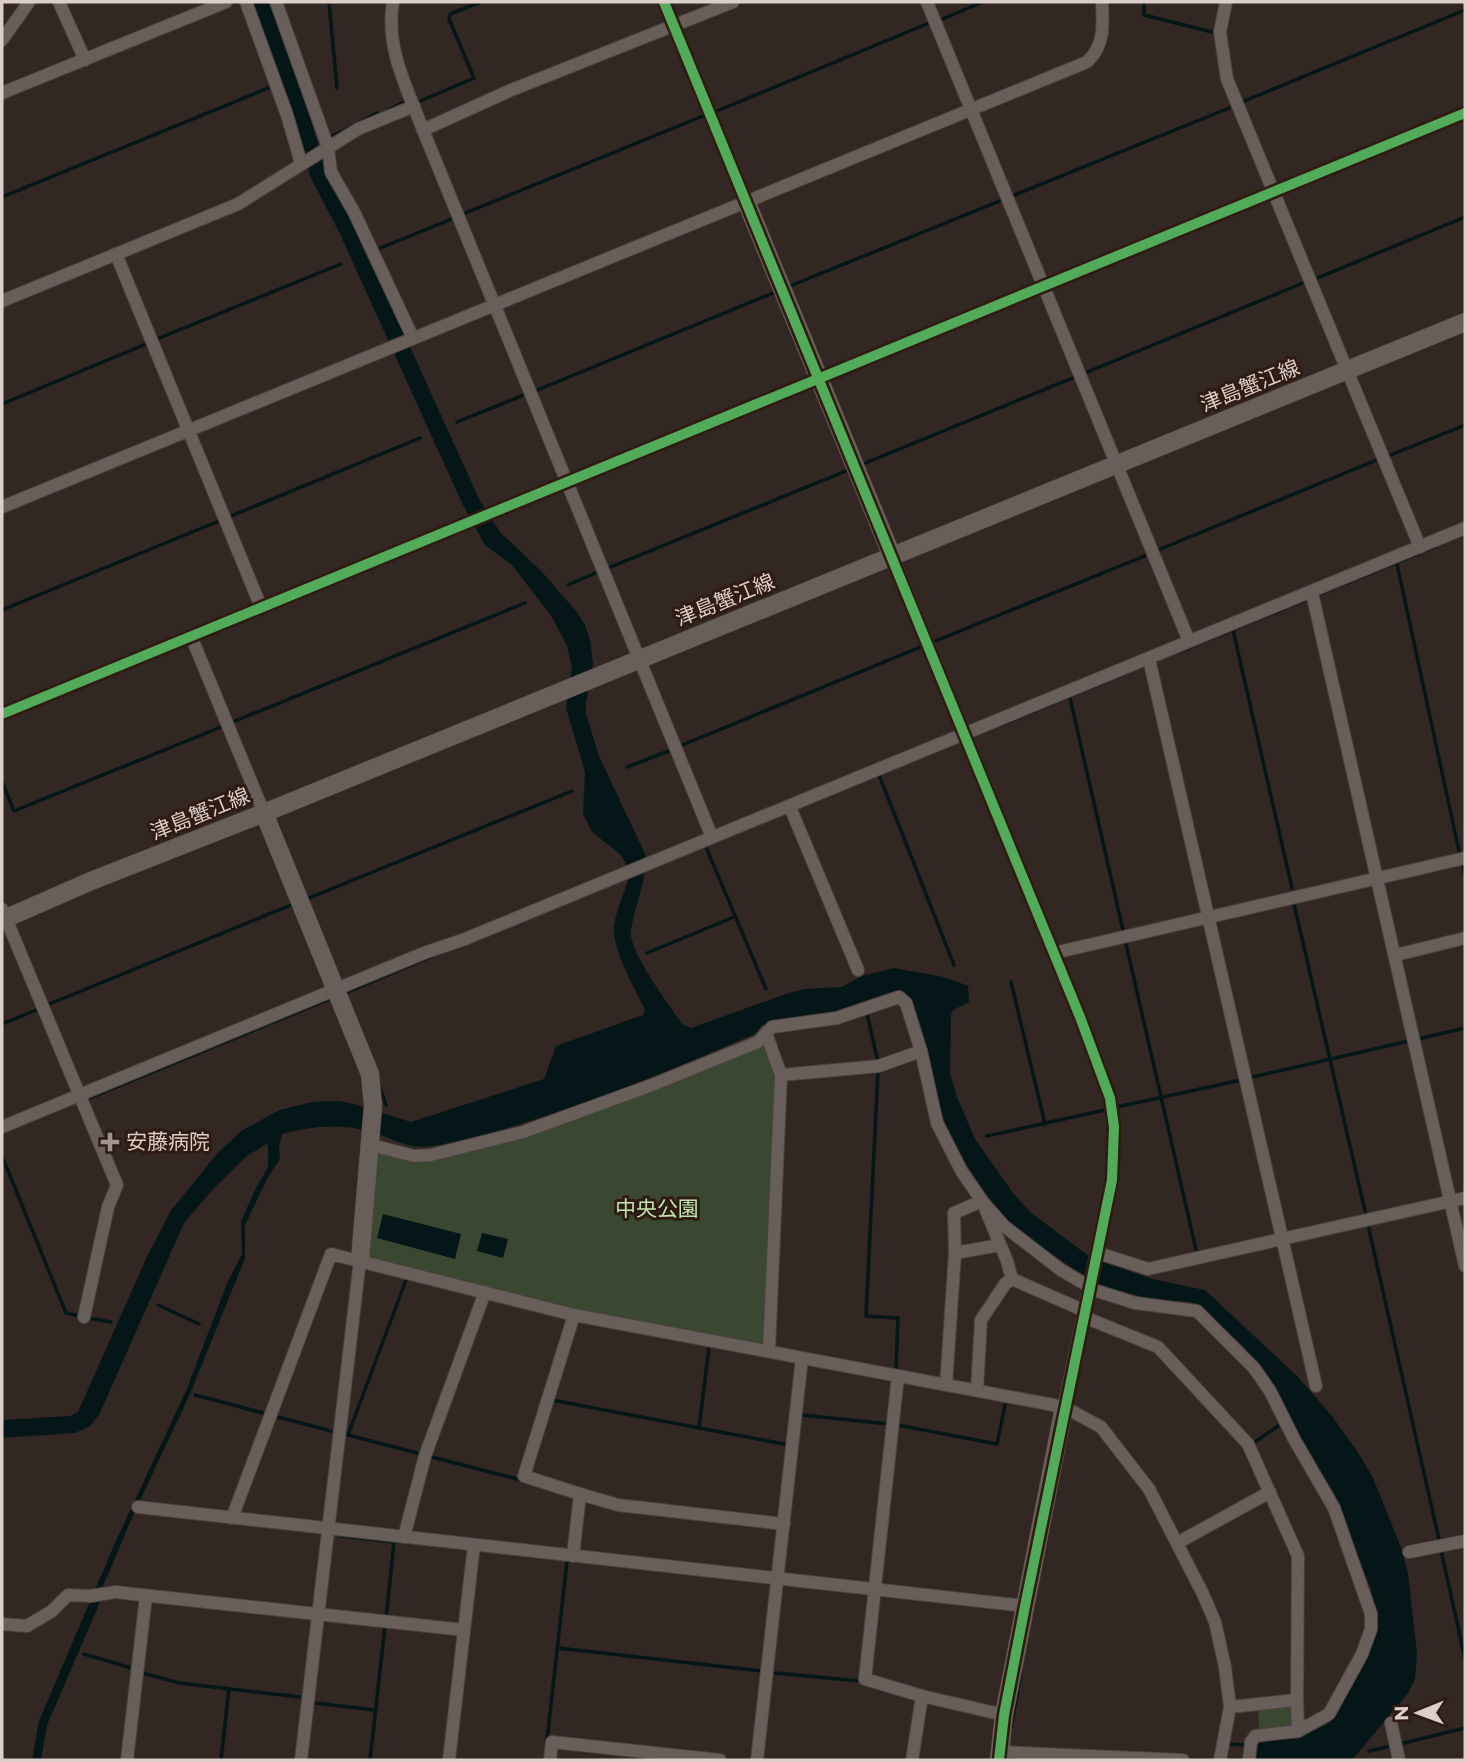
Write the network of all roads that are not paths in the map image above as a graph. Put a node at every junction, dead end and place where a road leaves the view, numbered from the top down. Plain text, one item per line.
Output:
1 (29, 2) edge
2 (59, 2) edge
3 (226, 2) edge
4 (246, 2) edge
5 (276, 2) edge
6 (393, 2) edge
7 (664, 2) edge
8 (733, 2) edge
9 (927, 2) edge
10 (1102, 2) edge
11 (1227, 2) edge
12 (674, 26) junction
13 (2, 40) edge
14 (85, 60) junction
15 (2, 93) edge
16 (414, 106) junction
17 (971, 110) junction
18 (1465, 114) edge
19 (423, 130) junction
20 (326, 148) junction
21 (302, 163) junction
22 (1273, 193) junction
23 (746, 201) junction
24 (116, 254) junction
25 (1044, 287) junction
26 (2, 301) edge
27 (495, 304) junction
28 (1465, 322) edge
29 (411, 339) junction
30 (1348, 371) junction
31 (819, 379) junction
32 (188, 430) junction
33 (1116, 464) junction
34 (566, 481) junction
35 (2, 507) edge
36 (1465, 528) edge
37 (1420, 547) junction
38 (892, 556) junction
39 (1313, 596) junction
40 (261, 607) junction
41 (191, 636) junction
42 (1189, 641) junction
43 (640, 659) junction
44 (1150, 662) junction
45 (2, 714) edge
46 (964, 734) junction
47 (790, 807) junction
48 (264, 813) junction
49 (712, 837) junction
50 (1465, 858) edge
51 (1377, 878) junction
52 (3, 916) edge
53 (1208, 916) junction
54 (1465, 938) edge
55 (1054, 953) junction
56 (1396, 956) junction
57 (858, 970) dead end
58 (338, 994) junction
59 (766, 1033) junction
60 (920, 1051) junction
61 (781, 1074) junction
62 (78, 1095) junction
63 (2, 1127) edge
64 (371, 1140) junction
65 (1465, 1198) edge
66 (982, 1201) junction
67 (1451, 1202) junction
68 (1282, 1239) junction
69 (1000, 1245) junction
70 (955, 1253) junction
71 (1098, 1254) junction
72 (360, 1260) junction
73 (1465, 1266) edge
74 (1012, 1279) junction
75 (1090, 1286) junction
76 (485, 1292) junction
77 (1084, 1314) junction
78 (574, 1315) junction
79 (84, 1317) dead end
80 (769, 1351) junction
81 (802, 1358) junction
82 (898, 1376) junction
83 (947, 1385) junction
84 (1316, 1387) dead end
85 (977, 1391) junction
86 (1064, 1407) junction
87 (1270, 1492) junction
88 (580, 1494) junction
89 (138, 1507) dead end
90 (232, 1518) junction
91 (784, 1524) junction
92 (328, 1529) junction
93 (404, 1537) junction
94 (1465, 1541) edge
95 (1177, 1543) junction
96 (474, 1545) junction
97 (1409, 1552) dead end
98 (573, 1556) junction
99 (777, 1578) junction
100 (874, 1590) junction
101 (146, 1596) junction
102 (1025, 1606) junction
103 (318, 1615) junction
104 (2, 1624) edge
105 (464, 1630) junction
106 (922, 1696) junction
107 (1297, 1700) junction
108 (1230, 1707) junction
109 (1004, 1715) junction
110 (1391, 1723) dead end
111 (1298, 1731) junction
112 (1000, 1756) edge
113 (1112, 1759) edge
114 (127, 1760) edge
115 (302, 1760) edge
116 (449, 1760) edge
117 (550, 1760) edge
118 (720, 1760) edge
119 (757, 1760) edge
120 (912, 1760) edge
121 (1183, 1760) edge
122 (1220, 1760) edge
123 (1249, 1760) edge
124 (1399, 1760) edge

1 - 13 street
2 - 14 street
3 - 14 street
4 - 21 street
5 - 20 street
6 - 16 street
7 - 12 street
8 - 12 street
9 - 17 street
10 - 17 street
11 - 22 street
12 - 19 street
12 - 23 street
14 - 15 street
16 - 19 street
16 - 20 street
17 - 23 street
17 - 25 street
18 - 22 street
19 - 27 street
20 - 21 street
20 - 29 street
21 - 24 street
22 - 25 street
22 - 30 street
23 - 27 street
23 - 31 main road
24 - 26 street
24 - 32 street
25 - 31 street
25 - 33 street
27 - 29 street
27 - 34 street
28 - 30 main road, 津島蟹江線
29 - 32 street
30 - 33 main road, 津島蟹江線
30 - 37 street
31 - 34 street
31 - 38 main road
32 - 35 street
32 - 40 street
33 - 38 main road, 津島蟹江線
33 - 42 street
34 - 40 street
34 - 43 street
36 - 37 street
37 - 39 street
38 - 43 main road, 津島蟹江線
38 - 46 street
39 - 42 street
39 - 51 street
40 - 41 street
41 - 45 street
41 - 48 street
42 - 44 street
43 - 48 main road, 津島蟹江線
43 - 49 street
44 - 46 street
44 - 53 street
46 - 47 street
46 - 55 street
47 - 49 street
47 - 57 street
48 - 52 main road, 津島蟹江線
48 - 58 main road
49 - 58 street
50 - 51 street
51 - 53 street
51 - 56 street
52 - 62 street
53 - 55 street
53 - 68 street
54 - 56 street
55 - 71 street
56 - 67 street
58 - 62 street
58 - 64 main road
59 - 60 street
59 - 61 street
59 - 64 street
60 - 61 street
60 - 66 street
61 - 80 street
62 - 63 street
62 - 79 street
64 - 72 main road
65 - 67 street
66 - 69 street
66 - 70 street
66 - 75 street
67 - 68 street
67 - 73 street
68 - 71 street
68 - 84 street
69 - 70 street
69 - 74 street
70 - 83 street
71 - 75 street
72 - 76 street
72 - 90 street
72 - 92 street
74 - 77 street
74 - 85 street
75 - 77 street
75 - 111 street
76 - 78 street
76 - 93 street
77 - 86 street
77 - 87 street
78 - 80 street
78 - 88 street
80 - 81 street
81 - 82 street
81 - 91 street
82 - 83 street
82 - 100 street
83 - 85 street
85 - 86 street
86 - 95 street
86 - 102 main road
87 - 95 street
87 - 107 street
88 - 91 street
88 - 98 street
89 - 90 street
90 - 92 street
91 - 99 street
92 - 93 street
92 - 103 street
93 - 96 street
94 - 97 street
95 - 108 street
96 - 98 street
96 - 105 street
98 - 99 street
99 - 100 street
99 - 119 street
100 - 102 street
100 - 106 street
101 - 103 street
101 - 104 street
101 - 114 street
102 - 109 main road
103 - 105 street
103 - 115 street
105 - 116 street
106 - 109 street
106 - 120 street
107 - 108 street
107 - 111 street
108 - 122 street
109 - 112 main road
110 - 124 street
111 - 123 street
112 - 113 street
113 - 121 street
117 - 118 street

